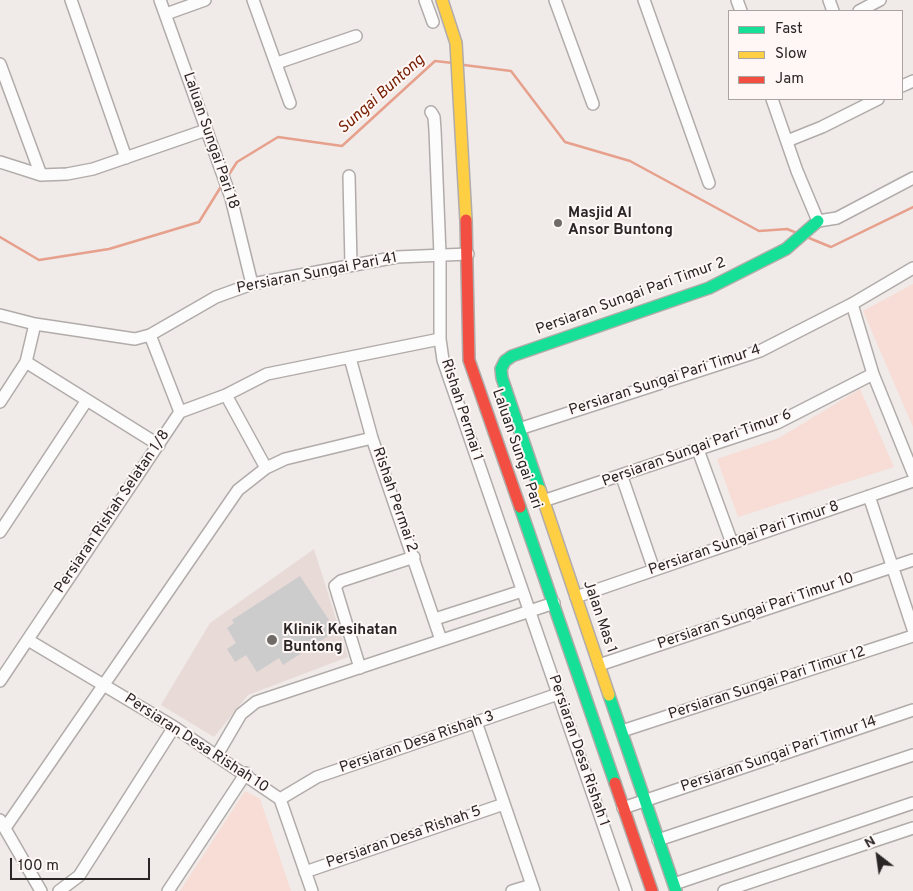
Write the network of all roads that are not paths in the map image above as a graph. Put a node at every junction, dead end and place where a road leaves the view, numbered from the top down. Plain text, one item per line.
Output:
1 (71, 0) edge
2 (160, 0) edge
3 (205, 0) edge
4 (253, 0) edge
5 (425, 0) edge
6 (442, 0) edge
7 (555, 0) edge
8 (644, 0) edge
9 (880, 0) edge
10 (861, 10) edge
11 (166, 14) junction
12 (432, 22) dead end
13 (356, 36) dead end
14 (277, 63) junction
15 (0, 64) edge
16 (772, 100) edge
17 (873, 100) edge
18 (290, 103) dead end
19 (593, 104) dead end
20 (431, 112) dead end
21 (206, 130) junction
22 (787, 141) junction
23 (126, 158) junction
24 (0, 162) edge
25 (41, 175) junction
26 (349, 176) dead end
27 (913, 178) edge
28 (709, 183) dead end
29 (818, 221) junction
30 (468, 254) junction
31 (440, 255) junction
32 (351, 265) junction
33 (913, 268) edge
34 (252, 284) junction
35 (852, 304) junction
36 (0, 315) edge
37 (35, 324) junction
38 (150, 335) junction
39 (440, 339) junction
40 (512, 356) joint
41 (350, 358) junction
42 (26, 362) junction
43 (873, 374) junction
44 (226, 395) junction
45 (87, 400) junction
46 (0, 402) edge
47 (180, 412) junction
48 (519, 429) junction
49 (372, 438) junction
50 (159, 445) junction
51 (698, 450) junction
52 (266, 468) junction
53 (913, 472) edge
54 (622, 477) junction
55 (913, 481) edge
56 (869, 496) junction
57 (543, 501) junction
58 (0, 532) edge
59 (732, 543) junction
60 (414, 557) junction
61 (913, 560) edge
62 (892, 567) junction
63 (654, 570) junction
64 (522, 591) junction
65 (576, 596) junction
66 (554, 603) junction
67 (531, 610) junction
68 (435, 619) junction
69 (913, 628) edge
70 (913, 636) edge
71 (28, 640) junction
72 (441, 640) junction
73 (599, 665) junction
74 (360, 668) junction
75 (2, 674) edge
76 (103, 684) junction
77 (558, 694) junction
78 (913, 710) edge
79 (476, 722) junction
80 (174, 727) junction
81 (622, 731) junction
82 (217, 754) junction
83 (913, 755) edge
84 (246, 774) junction
85 (280, 799) junction
86 (645, 800) junction
87 (913, 803) edge
88 (504, 804) junction
89 (623, 808) junction
90 (2, 824) edge
91 (913, 828) edge
92 (658, 840) junction
93 (305, 872) junction
94 (533, 888) edge
95 (675, 888) edge
96 (41, 891) edge
97 (59, 891) edge
98 (168, 891) edge
99 (312, 891) edge
100 (512, 891) edge
101 (626, 891) edge
102 (652, 891) edge
103 (724, 891) edge

1 - 23 street
2 - 11 street, Laluan Sungai Pari 18
3 - 11 street
4 - 14 street
5 - 12 street
6 - 30 main road, Laluan Sungai Pari
7 - 19 street
8 - 28 street
9 - 10 street
11 - 21 street, Laluan Sungai Pari 18
13 - 14 street
14 - 18 street
15 - 25 street
16 - 22 street
17 - 22 street
20 - 31 street, Rishah Permai 1
21 - 23 street
21 - 34 street, Laluan Sungai Pari 18
22 - 29 street
23 - 25 street
24 - 25 street
26 - 32 street
27 - 29 street
29 - 40 main road, Persiaran Sungai Pari Timur 2
30 - 31 street, Persiaran Sungai Pari 41
30 - 66 main road, Laluan Sungai Pari
31 - 32 street, Persiaran Sungai Pari 41
31 - 39 street, Rishah Permai 1
32 - 34 street, Persiaran Sungai Pari 41
33 - 35 street, Persiaran Sungai Pari Timur 4
34 - 38 street, Persiaran Sungai Pari 41
35 - 43 street
35 - 48 street, Persiaran Sungai Pari Timur 4
36 - 37 street, Persiaran Sungai Pari 41
37 - 38 street, Persiaran Sungai Pari 41
37 - 42 street
38 - 47 street
39 - 41 street
39 - 64 street, Rishah Permai 1
40 - 48 main road, Jalan Mas 1
41 - 44 street
41 - 49 street, Rishah Permai 2
42 - 45 street
42 - 46 street
43 - 51 street, Persiaran Sungai Pari Timur 6
43 - 53 street
44 - 47 street
44 - 52 street
45 - 50 street
45 - 58 street
47 - 50 street, Persiaran Rishah Selatan 1/8
48 - 57 main road, Jalan Mas 1
49 - 52 street
49 - 60 street, Rishah Permai 2
50 - 71 street, Persiaran Rishah Selatan 1/8
51 - 54 street, Persiaran Sungai Pari Timur 6
51 - 59 street
52 - 76 street
54 - 57 street, Persiaran Sungai Pari Timur 6
54 - 63 street
55 - 56 street, Persiaran Sungai Pari Timur 8
56 - 59 street, Persiaran Sungai Pari Timur 8
56 - 62 street
57 - 65 main road, Jalan Mas 1
59 - 63 street, Persiaran Sungai Pari Timur 8
60 - 68 street, Rishah Permai 2
60 - 74 street
61 - 62 street, Persiaran Sungai Pari Timur 10
62 - 69 street
62 - 73 street, Persiaran Sungai Pari Timur 10
63 - 65 street, Persiaran Sungai Pari Timur 8
64 - 67 street, Rishah Permai 1
64 - 68 street
65 - 73 main road, Jalan Mas 1
66 - 67 street
66 - 89 main road, Laluan Sungai Pari
67 - 72 street
67 - 77 street, Persiaran Desa Rishah 1
68 - 72 street, Rishah Permai 2
70 - 81 street, Persiaran Sungai Pari Timur 12
71 - 75 street, Persiaran Rishah Selatan 1/8
71 - 76 street, Persiaran Desa Rishah 10
72 - 74 street
73 - 81 main road, Jalan Mas 1
74 - 82 street
76 - 80 street, Persiaran Desa Rishah 10
76 - 90 street
77 - 79 street, Persiaran Desa Rishah 3
77 - 101 street, Persiaran Desa Rishah 1
78 - 86 street, Persiaran Sungai Pari Timur 14
79 - 85 street, Persiaran Desa Rishah 3
79 - 88 street
80 - 82 street, Persiaran Desa Rishah 10
80 - 97 street
81 - 86 main road, Jalan Mas 1
82 - 84 street, Persiaran Desa Rishah 10
83 - 92 street
84 - 85 street, Persiaran Desa Rishah 10
84 - 98 street
85 - 93 street, Persiaran Desa Rishah 10
86 - 89 street, Persiaran Sungai Pari Timur 14
86 - 92 main road, Jalan Mas 1
87 - 95 street
88 - 93 street, Persiaran Desa Rishah 5
88 - 94 street
89 - 102 main road, Laluan Sungai Pari
90 - 96 street
91 - 103 street
92 - 95 main road, Jalan Mas 1
93 - 99 street, Persiaran Desa Rishah 10
94 - 100 street

